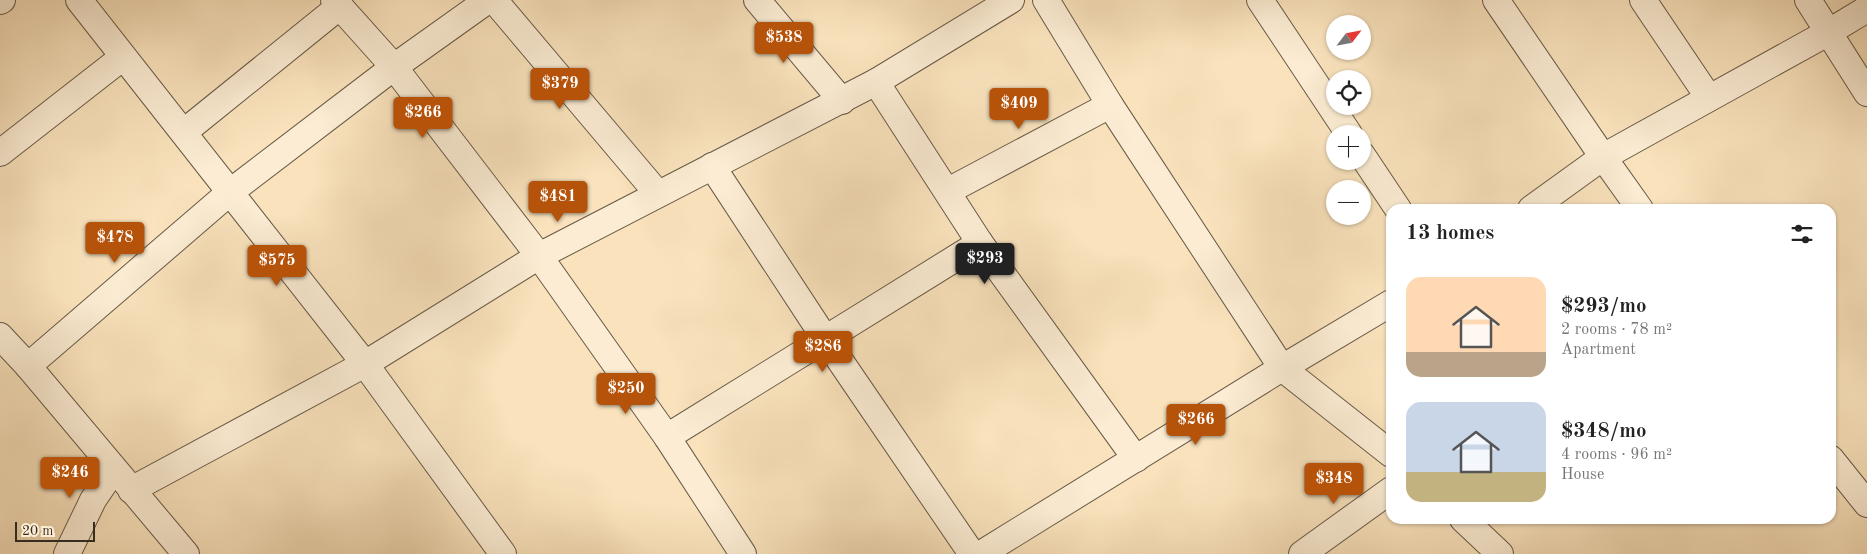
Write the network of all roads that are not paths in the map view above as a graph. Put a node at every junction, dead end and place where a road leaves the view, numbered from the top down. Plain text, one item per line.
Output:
1 (79, 0) edge
2 (488, 0) edge
3 (494, 0) edge
4 (757, 0) edge
5 (1011, 0) edge
6 (1046, 0) edge
7 (1260, 0) edge
8 (1496, 0) edge
9 (1643, 0) edge
10 (1808, 0) edge
11 (337, 3) edge
12 (1867, 9) edge
13 (1829, 32) junction
14 (123, 57) junction
15 (394, 67) junction
16 (876, 82) junction
17 (1867, 93) edge
18 (1709, 98) junction
19 (842, 101) junction
20 (1110, 105) junction
21 (1343, 125) edge
22 (184, 132) junction
23 (0, 153) edge
24 (1603, 157) junction
25 (712, 166) junction
26 (1371, 168) edge
27 (948, 191) junction
28 (229, 193) junction
29 (658, 194) junction
30 (1395, 204) edge
31 (1538, 204) edge
32 (1636, 204) edge
33 (980, 243) junction
34 (539, 256) junction
35 (1386, 306) edge
36 (0, 336) edge
37 (826, 340) junction
38 (365, 364) junction
39 (28, 366) junction
40 (1282, 368) junction
41 (667, 437) junction
42 (1386, 450) edge
43 (1136, 459) junction
44 (1836, 465) edge
45 (114, 469) junction
46 (131, 490) junction
47 (1386, 494) edge
48 (1867, 504) edge
49 (1468, 524) edge
50 (67, 554) edge
51 (186, 554) edge
52 (503, 554) edge
53 (743, 554) edge
54 (972, 554) edge
55 (981, 554) edge
56 (1302, 554) edge
57 (1500, 554) edge

1 - 14 street
2 - 15 street
3 - 29 street
4 - 19 street
5 - 16 street
6 - 20 street
7 - 21 street
8 - 24 street
9 - 18 street
10 - 13 street
11 - 15 street
11 - 22 street
12 - 13 street
13 - 17 street
13 - 18 street
14 - 22 street
14 - 23 street
15 - 28 street
15 - 34 street
16 - 19 street
16 - 27 street
18 - 24 street
19 - 25 street
20 - 27 street
20 - 40 street
22 - 28 street
24 - 31 street
24 - 32 street
25 - 29 street
25 - 37 street
26 - 30 street
27 - 33 street
28 - 38 street
28 - 39 street
29 - 34 street
33 - 37 street
33 - 43 street
34 - 38 street
34 - 41 street
35 - 40 street
36 - 39 street
37 - 41 street
37 - 54 street
38 - 46 street
38 - 52 street
39 - 45 street
40 - 42 street
40 - 43 street
41 - 53 street
43 - 55 street
44 - 48 street
45 - 46 street
45 - 50 street
46 - 51 street
47 - 56 street
49 - 57 street

